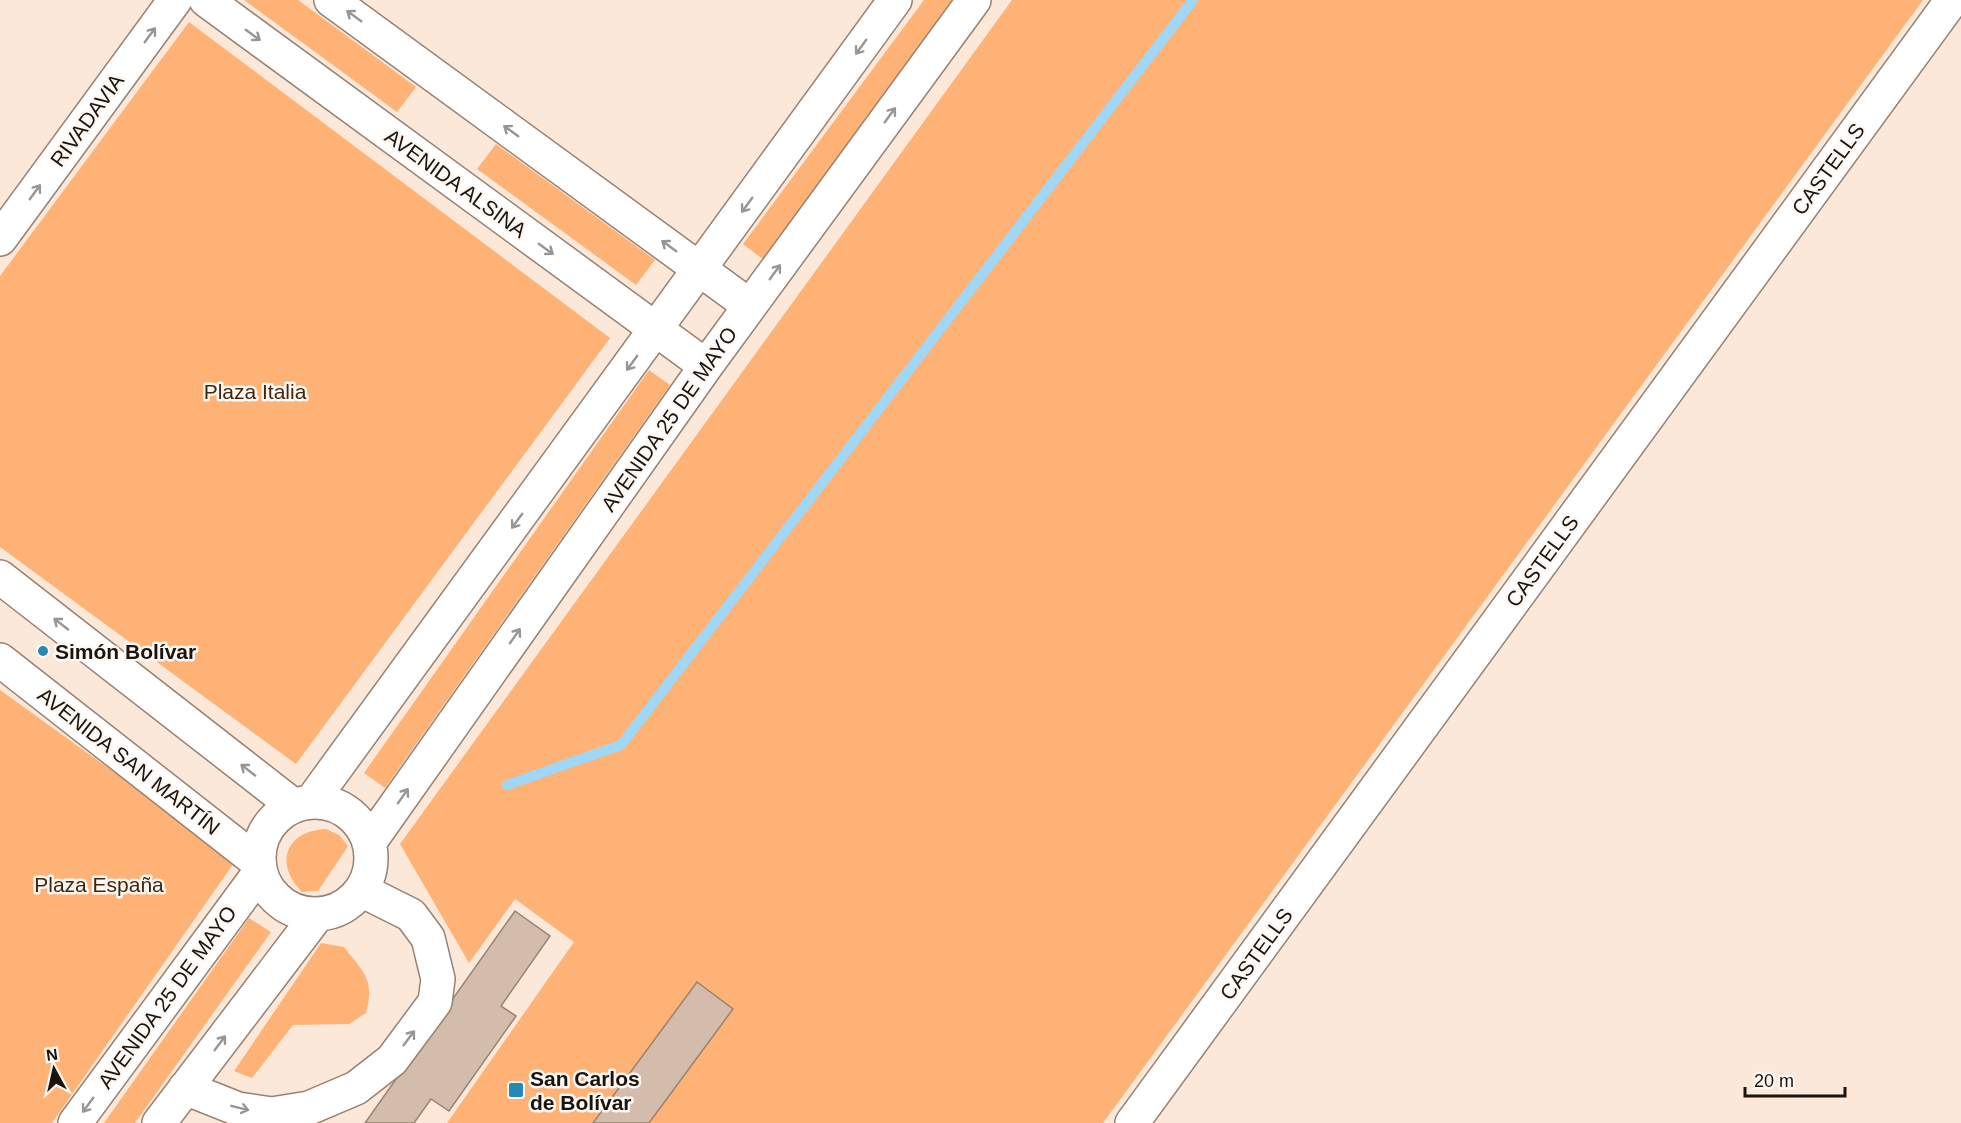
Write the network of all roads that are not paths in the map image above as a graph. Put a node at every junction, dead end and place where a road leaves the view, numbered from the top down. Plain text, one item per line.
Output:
1 (175, 0) edge
2 (206, 0) edge
3 (331, 0) edge
4 (895, 0) edge
5 (974, 0) edge
6 (1952, 0) edge
7 (0, 239) edge
8 (700, 270) junction
9 (750, 306) junction
10 (657, 330) junction
11 (706, 366) junction
12 (0, 577) edge
13 (0, 660) edge
14 (302, 804) junction
15 (369, 843) junction
16 (259, 867) junction
17 (361, 890) junction
18 (318, 914) junction
19 (185, 1088) junction
20 (75, 1123) edge
21 (159, 1123) edge
22 (1132, 1123) edge

7 -> 1 street, RIVADAVIA
2 -> 10 street, AVENIDA ALSINA
8 -> 3 street
4 -> 8 street
9 -> 5 street, AVENIDA 25 DE MAYO
6 - 22 street, CASTELLS
8 - 9 street
8 - 10 street
9 - 11 street, AVENIDA 25 DE MAYO
10 - 11 street, AVENIDA ALSINA
10 -> 14 street
15 -> 11 street, AVENIDA 25 DE MAYO
14 -> 12 street
13 - 16 street, AVENIDA SAN MARTÍN
14 - 15 street
14 - 16 street
15 - 17 street
16 - 18 street
16 -> 20 street, AVENIDA 25 DE MAYO
17 - 18 street
19 -> 17 street
19 -> 18 street
19 - 21 street

